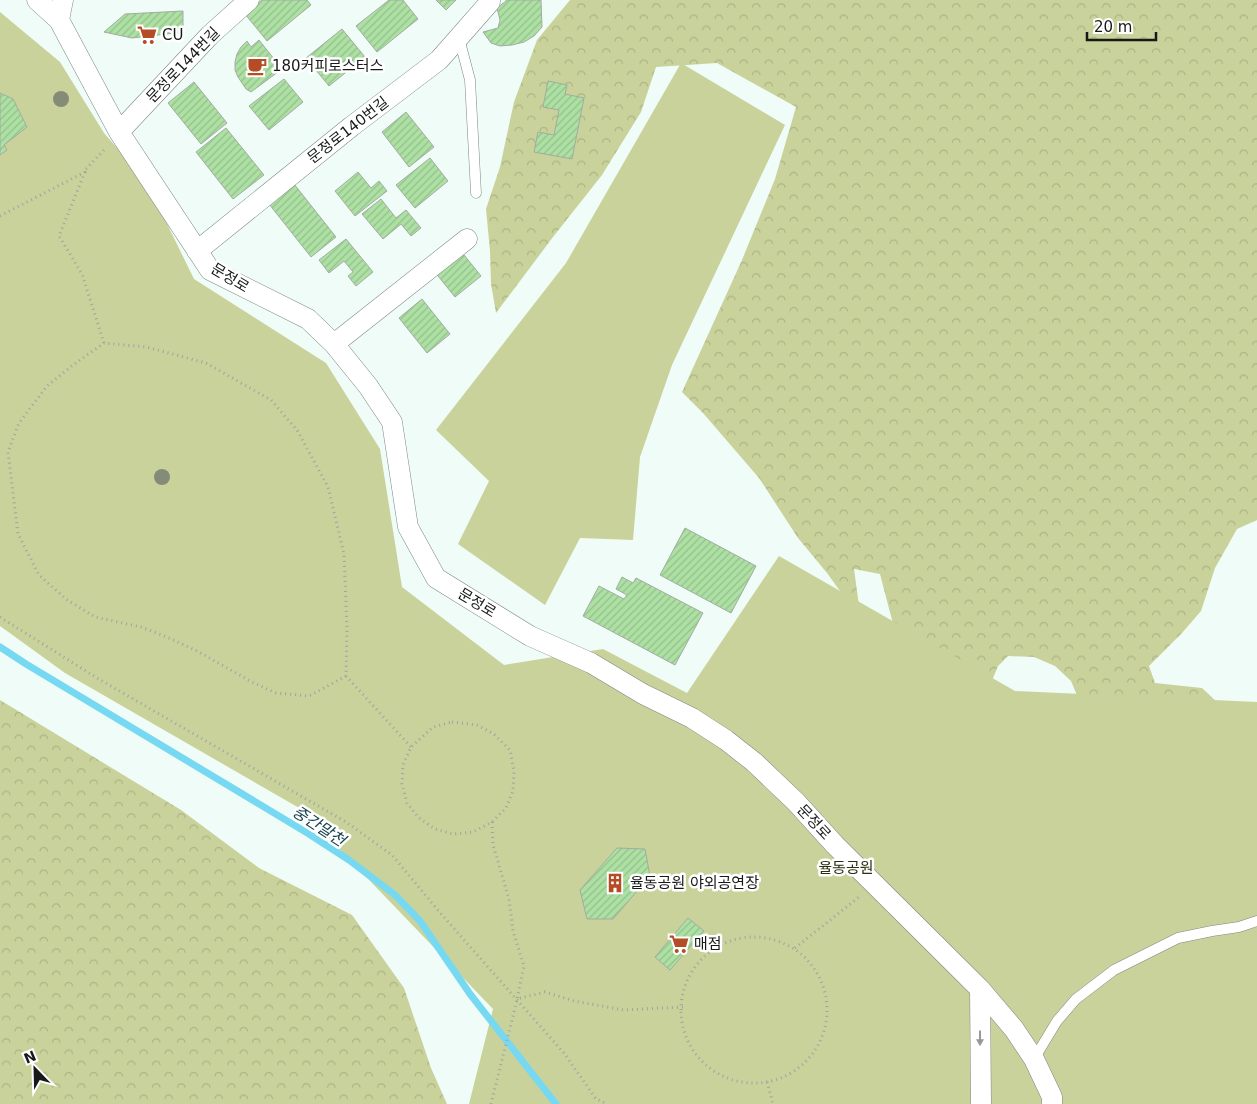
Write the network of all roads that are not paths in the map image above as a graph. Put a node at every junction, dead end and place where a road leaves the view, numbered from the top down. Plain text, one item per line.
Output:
1 (37, 0) edge
2 (63, 0) edge
3 (249, 0) edge
4 (490, 0) edge
5 (59, 20) junction
6 (459, 38) junction
7 (114, 138) junction
8 (476, 194) dead end
9 (467, 239) dead end
10 (198, 251) junction
11 (334, 344) junction
12 (1257, 921) edge
13 (980, 989) junction
14 (1034, 1059) junction
15 (980, 1104) edge
16 (1052, 1104) edge

1 - 5 street, 문정로
2 - 5 street
3 - 7 street, 문정로144번길
4 - 6 street, 문정로140번길
5 - 7 street, 문정로
6 - 8 lane
6 - 10 street, 문정로140번길
7 - 10 street, 문정로
9 - 11 street
10 - 11 street, 문정로
11 - 13 street, 문정로
12 - 14 lane
13 - 14 street, 문정로
13 -> 15 street
14 - 16 street, 문정로

